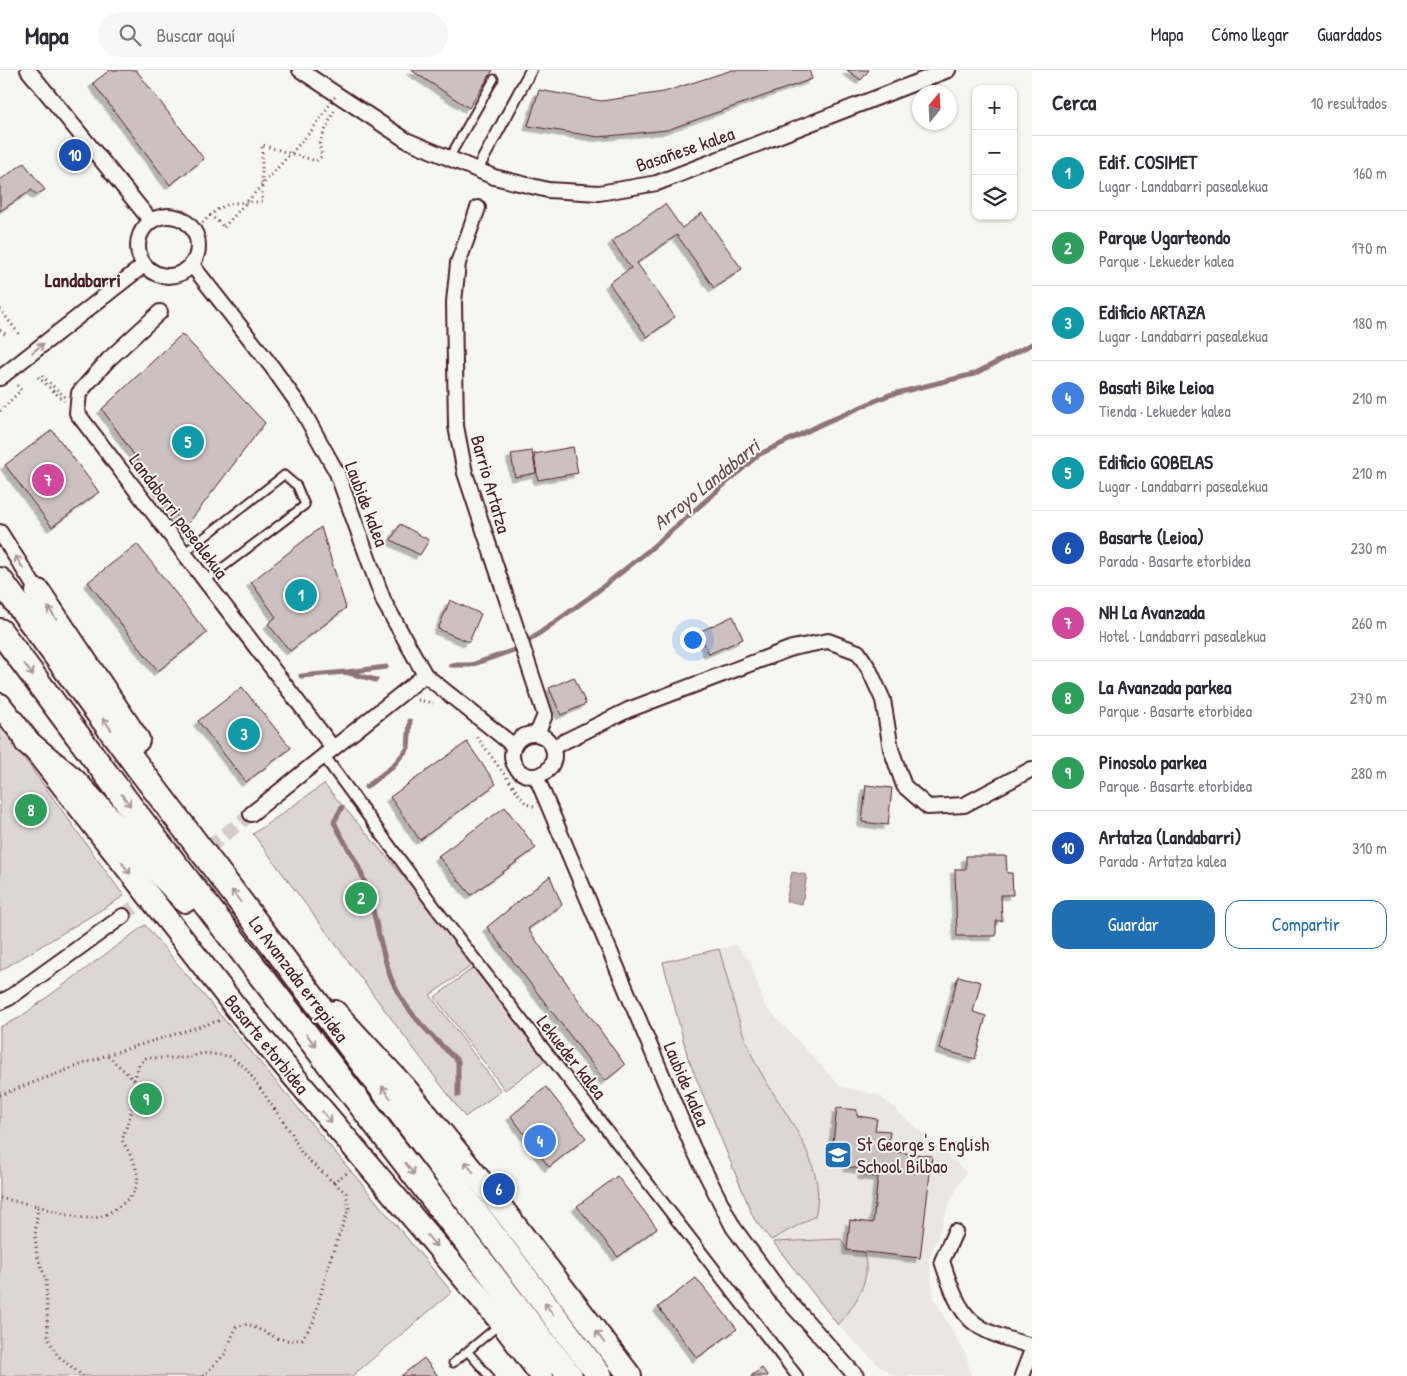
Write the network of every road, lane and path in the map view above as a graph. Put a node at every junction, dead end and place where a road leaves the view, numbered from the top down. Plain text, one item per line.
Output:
1 (28, 70) edge
2 (300, 70) edge
3 (531, 70) edge
4 (948, 70) edge
5 (494, 79) dead end
6 (339, 96) junction
7 (449, 158) junction
8 (476, 170) junction
9 (478, 208) dead end
10 (210, 215) junction
11 (151, 220) junction
12 (195, 230) junction
13 (144, 265) junction
14 (192, 265) junction
15 (0, 309) edge
16 (160, 312) dead end
17 (0, 330) edge
18 (5, 334) dead end
19 (19, 334) dead end
20 (3, 375) edge
21 (64, 397) dead end
22 (0, 411) edge
23 (77, 413) junction
24 (0, 532) edge
25 (184, 553) junction
26 (0, 580) edge
27 (205, 581) junction
28 (38, 592) joint
29 (0, 631) edge
30 (425, 675) junction
31 (0, 705) edge
32 (537, 734) junction
33 (28, 742) junction
34 (514, 746) junction
35 (553, 747) junction
36 (328, 752) junction
37 (1032, 769) edge
38 (536, 776) junction
39 (250, 814) tunnel mouth
40 (220, 875) junction
41 (123, 916) tunnel mouth
42 (273, 944) junction
43 (0, 1002) edge
44 (241, 1014) junction
45 (291, 1015) junction
46 (107, 1055) junction
47 (134, 1080) junction
48 (0, 1095) edge
49 (364, 1162) junction
50 (333, 1182) junction
51 (0, 1198) edge
52 (38, 1206) junction
53 (955, 1232) dead end
54 (502, 1323) junction
55 (1032, 1346) edge
56 (1032, 1350) edge
57 (468, 1352) junction
58 (454, 1364) dead end
59 (84, 1376) edge
60 (203, 1376) edge
61 (489, 1376) edge
62 (542, 1376) edge
63 (570, 1376) edge
64 (600, 1376) edge
65 (630, 1376) edge
66 (797, 1376) edge
67 (856, 1376) edge
68 (1022, 1376) edge

1 - 11 street
2 - 6 street, Basañese kalea
3 - 8 street
4 - 8 street, Basañese kalea
5 - 7 lane
6 - 7 street, Basañese kalea
6 - 10 path, bridge
6 - 10 path
7 - 8 street, Basañese kalea
9 - 32 street, Barrio Artatza
10 - 12 path
11 - 12 street
11 - 13 street
12 - 14 street
13 - 14 street
20 -> 13 street
14 - 30 street, Laubide kalea
15 - 19 path
16 - 23 street
17 - 18 path
20 - 22 path
21 - 23 path
23 - 25 street, Landabarri pasealekua
28 -> 24 street
25 - 27 street, Landabarri pasealekua
25 - 27 lane
40 -> 26 highway, La Avanzada errepidea
27 - 36 street, Landabarri pasealekua
40 -> 28 highway
29 -> 45 highway, La Avanzada errepidea
30 - 34 street, Laubide kalea
30 - 36 street
31 - 33 main road, Basarte etorbidea
32 - 34 street
32 - 35 street
33 -> 44 main road, Basarte etorbidea
33 - 45 highway
34 - 38 street
35 - 37 street
35 - 38 street
36 - 39 street
36 - 66 street, Lekueder kalea
38 - 67 street, Laubide kalea
42 -> 40 highway, La Avanzada errepidea
41 - 43 street
64 -> 42 highway, La Avanzada errepidea
65 -> 42 main road
44 - 46 path
44 -> 49 main road, Basarte etorbidea
45 -> 63 highway, La Avanzada errepidea
46 - 47 path
46 - 48 path
47 - 50 path
47 - 52 path
49 - 50 path
49 -> 54 main road, Basarte etorbidea
50 - 60 path
51 - 52 path
52 - 59 path
53 - 55 street
54 - 57 lane
54 - 62 main road, Basarte etorbidea
56 - 68 street
57 - 58 lane
57 - 61 lane

